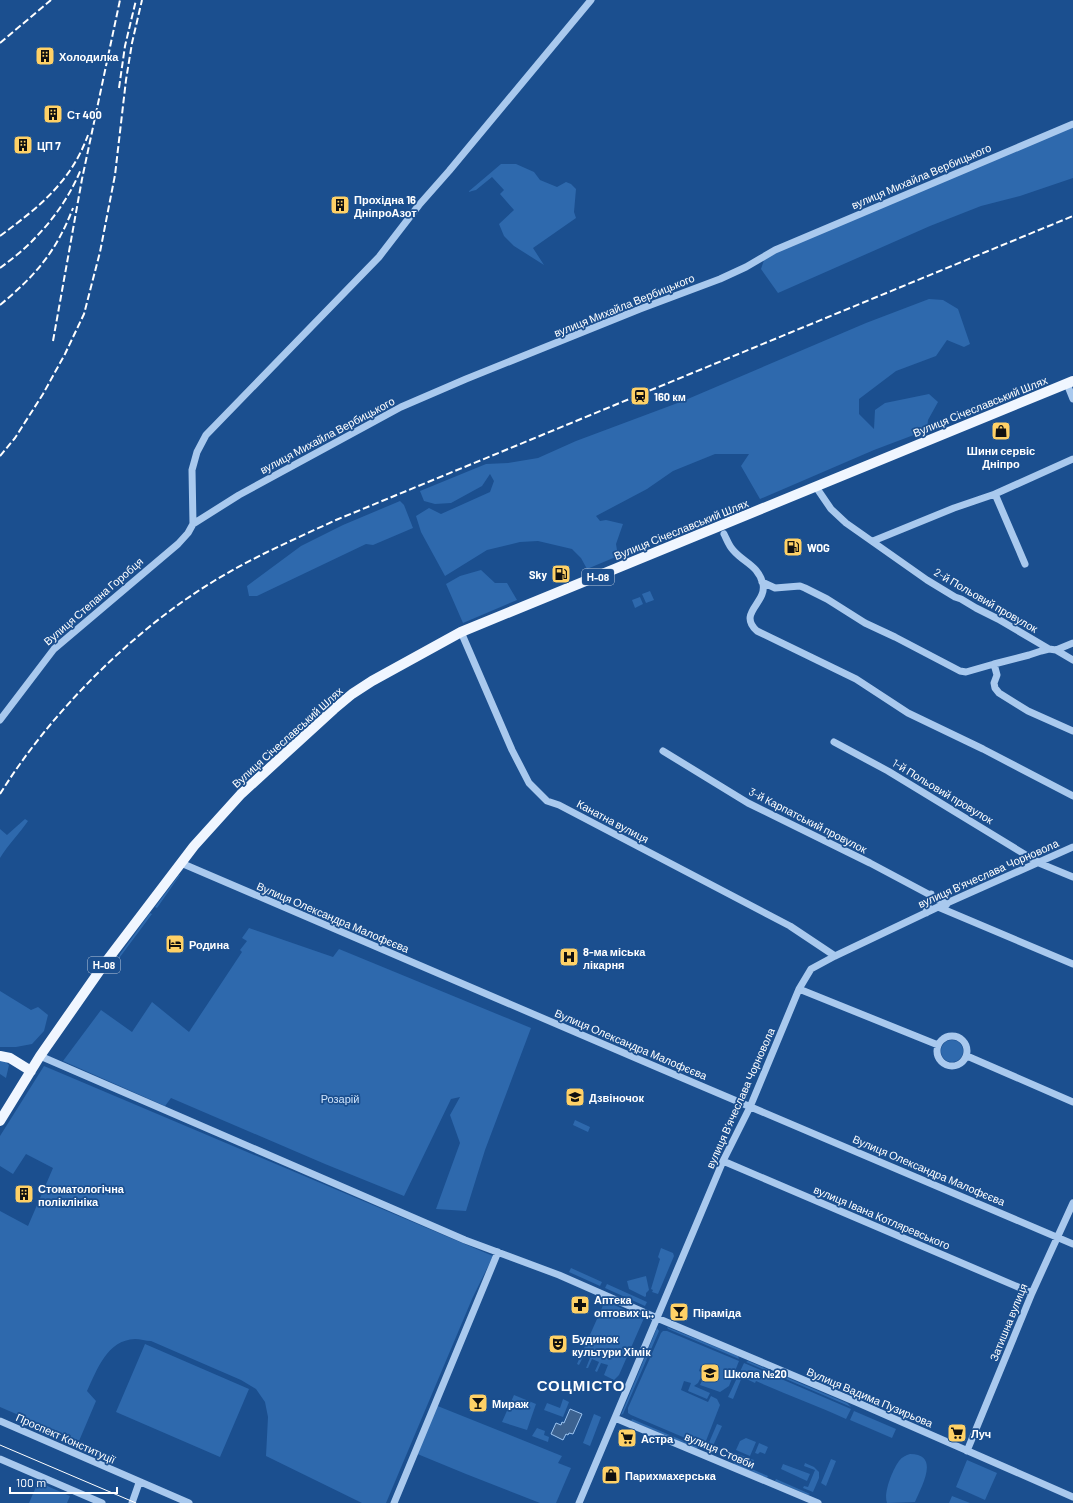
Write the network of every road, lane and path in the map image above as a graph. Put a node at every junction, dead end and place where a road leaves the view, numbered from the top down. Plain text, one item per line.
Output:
1 (591, 0) edge
2 (1073, 124) edge
3 (1070, 382) edge
4 (1073, 399) edge
5 (1073, 459) edge
6 (816, 487) junction
7 (995, 494) junction
8 (193, 524) junction
9 (724, 534) dead end
10 (873, 541) junction
11 (1025, 564) dead end
12 (762, 582) junction
13 (462, 632) junction
14 (1073, 643) edge
15 (1052, 650) junction
16 (1073, 660) edge
17 (994, 664) junction
18 (0, 720) edge
19 (1073, 731) edge
20 (834, 742) dead end
21 (663, 751) dead end
22 (1073, 796) edge
23 (1073, 847) edge
24 (181, 863) junction
25 (1039, 863) junction
26 (1073, 878) edge
27 (930, 894) junction
28 (947, 904) junction
29 (938, 907) junction
30 (926, 913) junction
31 (835, 956) junction
32 (1073, 964) edge
33 (799, 989) junction
34 (938, 1045) junction
35 (0, 1056) edge
36 (40, 1056) junction
37 (967, 1056) junction
38 (31, 1071) junction
39 (1073, 1102) edge
40 (750, 1106) junction
41 (0, 1121) edge
42 (723, 1161) junction
43 (1073, 1203) edge
44 (1056, 1237) junction
45 (1073, 1244) edge
46 (498, 1252) junction
47 (1032, 1293) junction
48 (658, 1318) junction
49 (615, 1418) junction
50 (0, 1421) edge
51 (967, 1451) junction
52 (0, 1459) edge
53 (139, 1482) junction
54 (1073, 1497) edge
55 (102, 1503) edge
56 (132, 1503) edge
57 (189, 1503) edge
58 (394, 1503) edge
59 (579, 1503) edge
60 (818, 1503) edge

1 - 8 street
2 - 8 street, вулиця Михайла Вербицького
3 - 4 street
3 - 6 main road, Вулиця Січеславський Шлях / Н-08
5 - 7 street
6 - 10 street, 2-й Польовий провулок
6 - 13 main road, Вулиця Січеславський Шлях / Н-08
7 - 10 street
7 - 11 street
8 - 18 street, Вулиця Степана Горобця
9 - 12 street
10 - 15 street, 2-й Польовий провулок
12 - 17 street
12 - 22 street
13 - 24 main road, Вулиця Січеславський Шлях / Н-08
13 - 31 street, Канатна вулиця
14 - 15 street
15 - 16 street, 2-й Польовий провулок
15 - 17 street
17 - 19 street
20 - 25 street, 1-й Польовий провулок
21 - 27 street, 3-й Карпатський провулок
23 - 25 street, вулиця Вʼячеслава Чорновола
24 - 36 main road, Вулиця Січеславський Шлях / Н-08
24 - 40 street, Вулиця Олександра Малофєєва
25 - 26 street, 1-й Польовий провулок
25 - 28 street, вулиця Вʼячеслава Чорновола
27 - 28 street, 3-й Карпатський провулок
27 - 30 street
28 - 29 street, вулиця Вʼячеслава Чорновола
29 - 30 street, вулиця Вʼячеслава Чорновола
29 - 32 street
30 - 31 street, вулиця Вʼячеслава Чорновола
31 - 33 street, вулиця Вʼячеслава Чорновола
33 - 34 street
33 - 40 street, вулиця Вʼячеслава Чорновола
34 - 37 street
34 - 37 street
35 - 38 main road
36 - 38 main road, Вулиця Січеславський Шлях / Н-08
36 - 46 street, Вулиця Вадима Пузирьова
37 - 39 street
38 - 41 main road, Вулиця Січеславський Шлях / Н-08
40 - 42 street, вулиця Вʼячеслава Чорновола
40 - 44 street, Вулиця Олександра Малофєєва
42 - 47 street, вулиця Івана Котляревського
42 - 48 street, вулиця Вʼячеслава Чорновола
43 - 44 street, Затишна вулиця
44 - 45 street, Вулиця Олександра Малофєєва
44 - 47 street, Затишна вулиця
46 - 48 street, Вулиця Вадима Пузирьова
46 - 58 street
47 - 51 street, Затишна вулиця
48 - 49 street, вулиця Вʼячеслава Чорновола
48 - 51 street, Вулиця Вадима Пузирьова
49 - 59 street, вулиця Вʼячеслава Чорновола
49 - 60 street, вулиця Стовби
50 - 53 street, Проспект Конституції
51 - 54 street, Вулиця Вадима Пузирьова
52 - 55 street
53 - 56 street
53 - 57 street, Проспект Конституції

